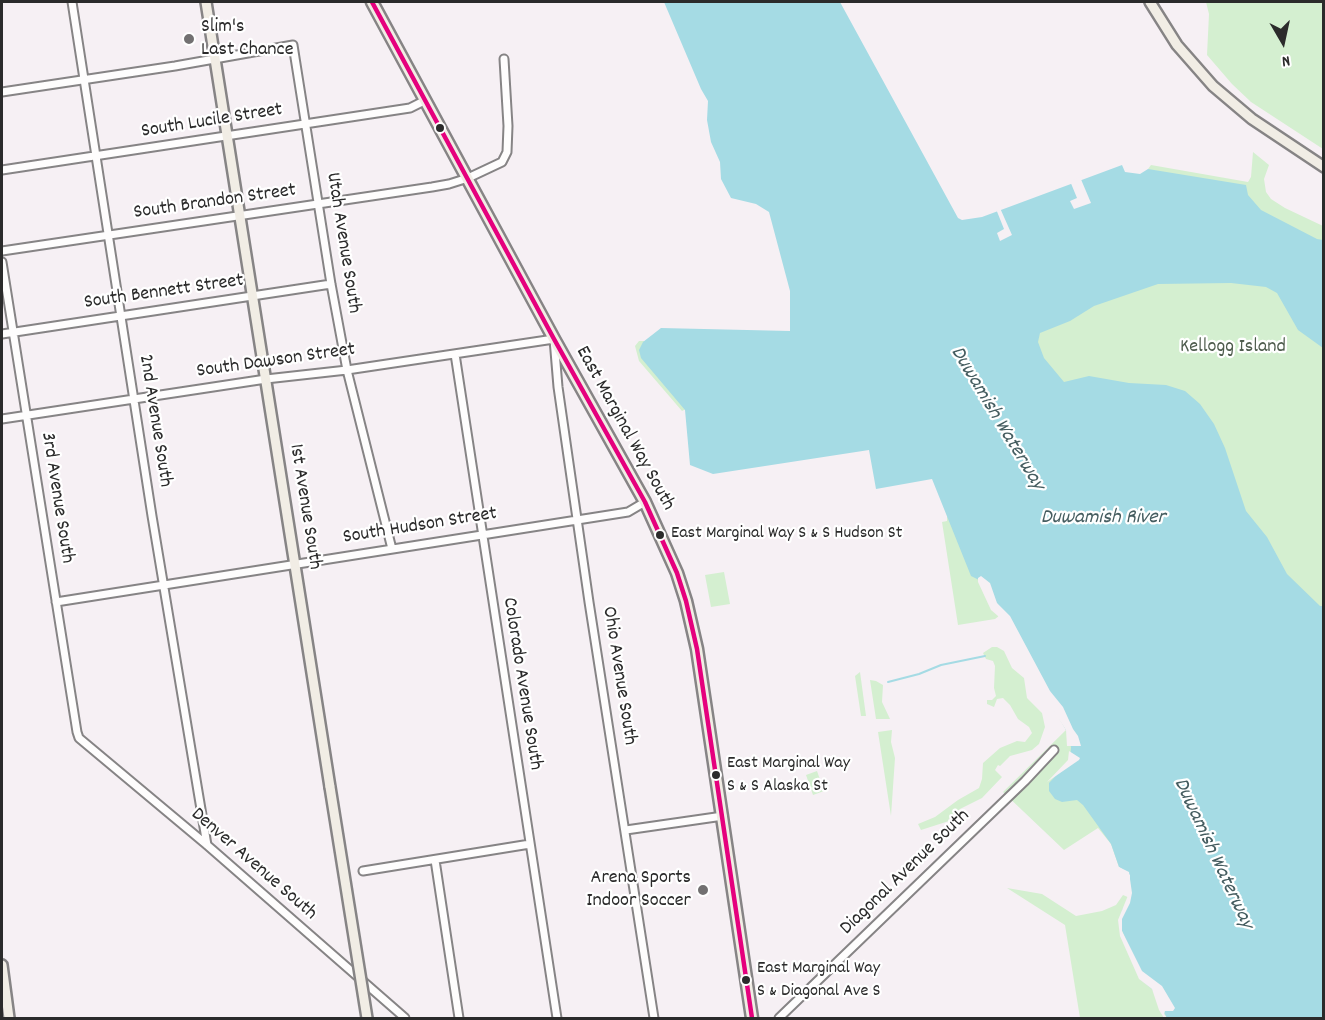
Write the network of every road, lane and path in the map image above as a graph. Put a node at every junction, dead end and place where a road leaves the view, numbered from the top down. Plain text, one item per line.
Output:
1 (72, 2) edge
2 (206, 2) edge
3 (372, 2) edge
4 (1150, 2) edge
5 (215, 58) junction
6 (504, 58) dead end
7 (84, 79) junction
8 (2, 92) edge
9 (426, 100) junction
10 (306, 124) junction
11 (228, 135) junction
12 (96, 156) junction
13 (1323, 167) edge
14 (2, 170) edge
15 (468, 178) junction
16 (319, 205) junction
17 (241, 216) junction
18 (109, 235) junction
19 (2, 251) edge
20 (2, 262) edge
21 (331, 284) junction
22 (254, 296) junction
23 (121, 316) junction
24 (12, 332) junction
25 (2, 334) edge
26 (554, 339) junction
27 (455, 354) junction
28 (347, 370) junction
29 (266, 379) junction
30 (134, 399) junction
31 (25, 415) junction
32 (2, 419) edge
33 (645, 502) junction
34 (577, 520) junction
35 (481, 535) junction
36 (392, 549) junction
37 (294, 564) junction
38 (165, 584) junction
39 (56, 602) junction
40 (79, 738) joint
41 (1054, 750) dead end
42 (723, 816) junction
43 (626, 830) junction
44 (530, 844) junction
45 (207, 845) junction
46 (435, 860) junction
47 (363, 871) dead end
48 (2, 965) edge
49 (9, 1018) edge
50 (367, 1018) edge
51 (405, 1018) edge
52 (459, 1018) edge
53 (557, 1018) edge
54 (654, 1018) edge
55 (752, 1018) edge
56 (779, 1018) edge

1 - 7 street, 2nd Avenue South
2 - 5 main road, 1st Avenue South
3 - 9 highway, East Marginal Way South
4 - 13 main road
5 - 7 street
5 - 10 street, Utah Avenue South
5 - 11 main road, 1st Avenue South
6 - 15 street
7 - 8 street
7 - 12 street, 2nd Avenue South
9 - 10 street, South Lucile Street
9 - 15 highway, East Marginal Way South
10 - 11 street, South Lucile Street
10 - 16 street, Utah Avenue South
11 - 12 street, South Lucile Street
11 - 17 main road, 1st Avenue South
12 - 14 street, South Lucile Street
12 - 18 street, 2nd Avenue South
15 - 16 street, South Brandon Street
15 - 26 highway, East Marginal Way South
16 - 17 street, South Brandon Street
16 - 21 street, Utah Avenue South
17 - 18 street, South Brandon Street
17 - 22 main road, 1st Avenue South
18 - 19 street, South Brandon Street
18 - 23 street, 2nd Avenue South
20 - 24 street, 3rd Avenue South
21 - 22 street, South Bennett Street
21 - 28 street, Utah Avenue South
22 - 23 street, South Bennett Street
22 - 29 main road, 1st Avenue South
23 - 24 street, South Bennett Street
23 - 30 street, 2nd Avenue South
24 - 25 street, South Bennett Street
24 - 31 street, 3rd Avenue South
26 - 27 street, South Dawson Street
26 - 33 highway, East Marginal Way South
26 - 34 street, Ohio Avenue South
27 - 28 street, South Dawson Street
27 - 35 street, Colorado Avenue South
28 - 29 street, South Dawson Street
28 - 36 street, Utah Avenue South
29 - 30 street, South Dawson Street
29 - 37 main road, 1st Avenue South
30 - 31 street, South Dawson Street
30 - 38 street, 2nd Avenue South
31 - 32 street, South Dawson Street
31 - 39 street, 3rd Avenue South
33 - 34 street, South Hudson Street
33 - 42 highway, East Marginal Way South
34 - 35 street, South Hudson Street
34 - 43 street, Ohio Avenue South
35 - 36 street, South Hudson Street
35 - 44 street, Colorado Avenue South
36 - 37 street, South Hudson Street
37 - 38 street, South Hudson Street
37 - 50 main road, 1st Avenue South, bridge
38 - 39 street, South Hudson Street
38 - 45 street, 2nd Avenue South
39 - 40 street, 3rd Avenue South
40 - 45 street, Denver Avenue South
41 - 56 street, Diagonal Avenue South
42 - 43 street
42 - 55 highway, East Marginal Way South
43 - 54 street, Ohio Avenue South
44 - 46 street
44 - 53 street, Colorado Avenue South
45 - 51 street, Denver Avenue South
46 - 47 street
46 - 52 street
48 - 49 main road

